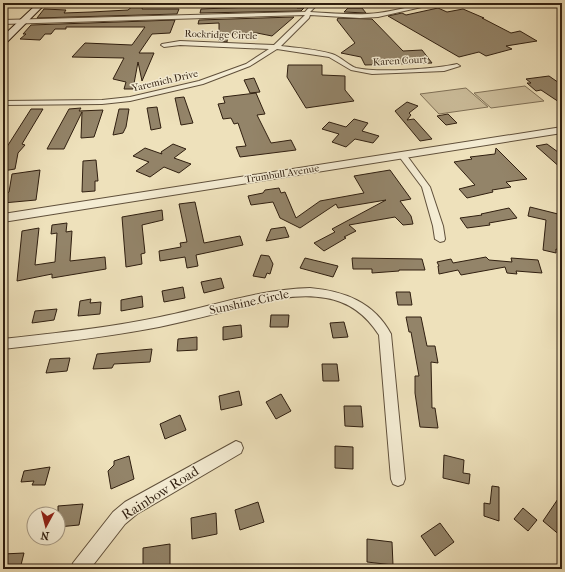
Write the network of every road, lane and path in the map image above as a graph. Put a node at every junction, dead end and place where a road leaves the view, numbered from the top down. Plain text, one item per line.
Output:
1 (42, 3) edge
2 (316, 3) edge
3 (436, 3) edge
4 (307, 14) junction
5 (24, 20) junction
6 (3, 22) edge
7 (3, 41) edge
8 (164, 45) dead end
9 (276, 47) junction
10 (457, 66) dead end
11 (3, 103) edge
12 (562, 130) edge
13 (402, 155) junction
14 (3, 218) edge
15 (440, 239) dead end
16 (3, 344) edge
17 (236, 448) dead end
18 (398, 479) dead end
19 (79, 569) edge

1 - 5 main road
2 - 4 street, Yaremich Drive
3 - 4 street
4 - 5 street
4 - 9 street, Yaremich Drive
5 - 6 street
5 - 7 main road
8 - 9 street, Rockridge Circle
9 - 10 street, Karen Court
9 - 11 street, Yaremich Drive
12 - 13 street, Trumbull Avenue
13 - 14 street, Trumbull Avenue
13 - 15 street
16 - 18 street, Sunshine Circle
17 - 19 street, Rainbow Road

